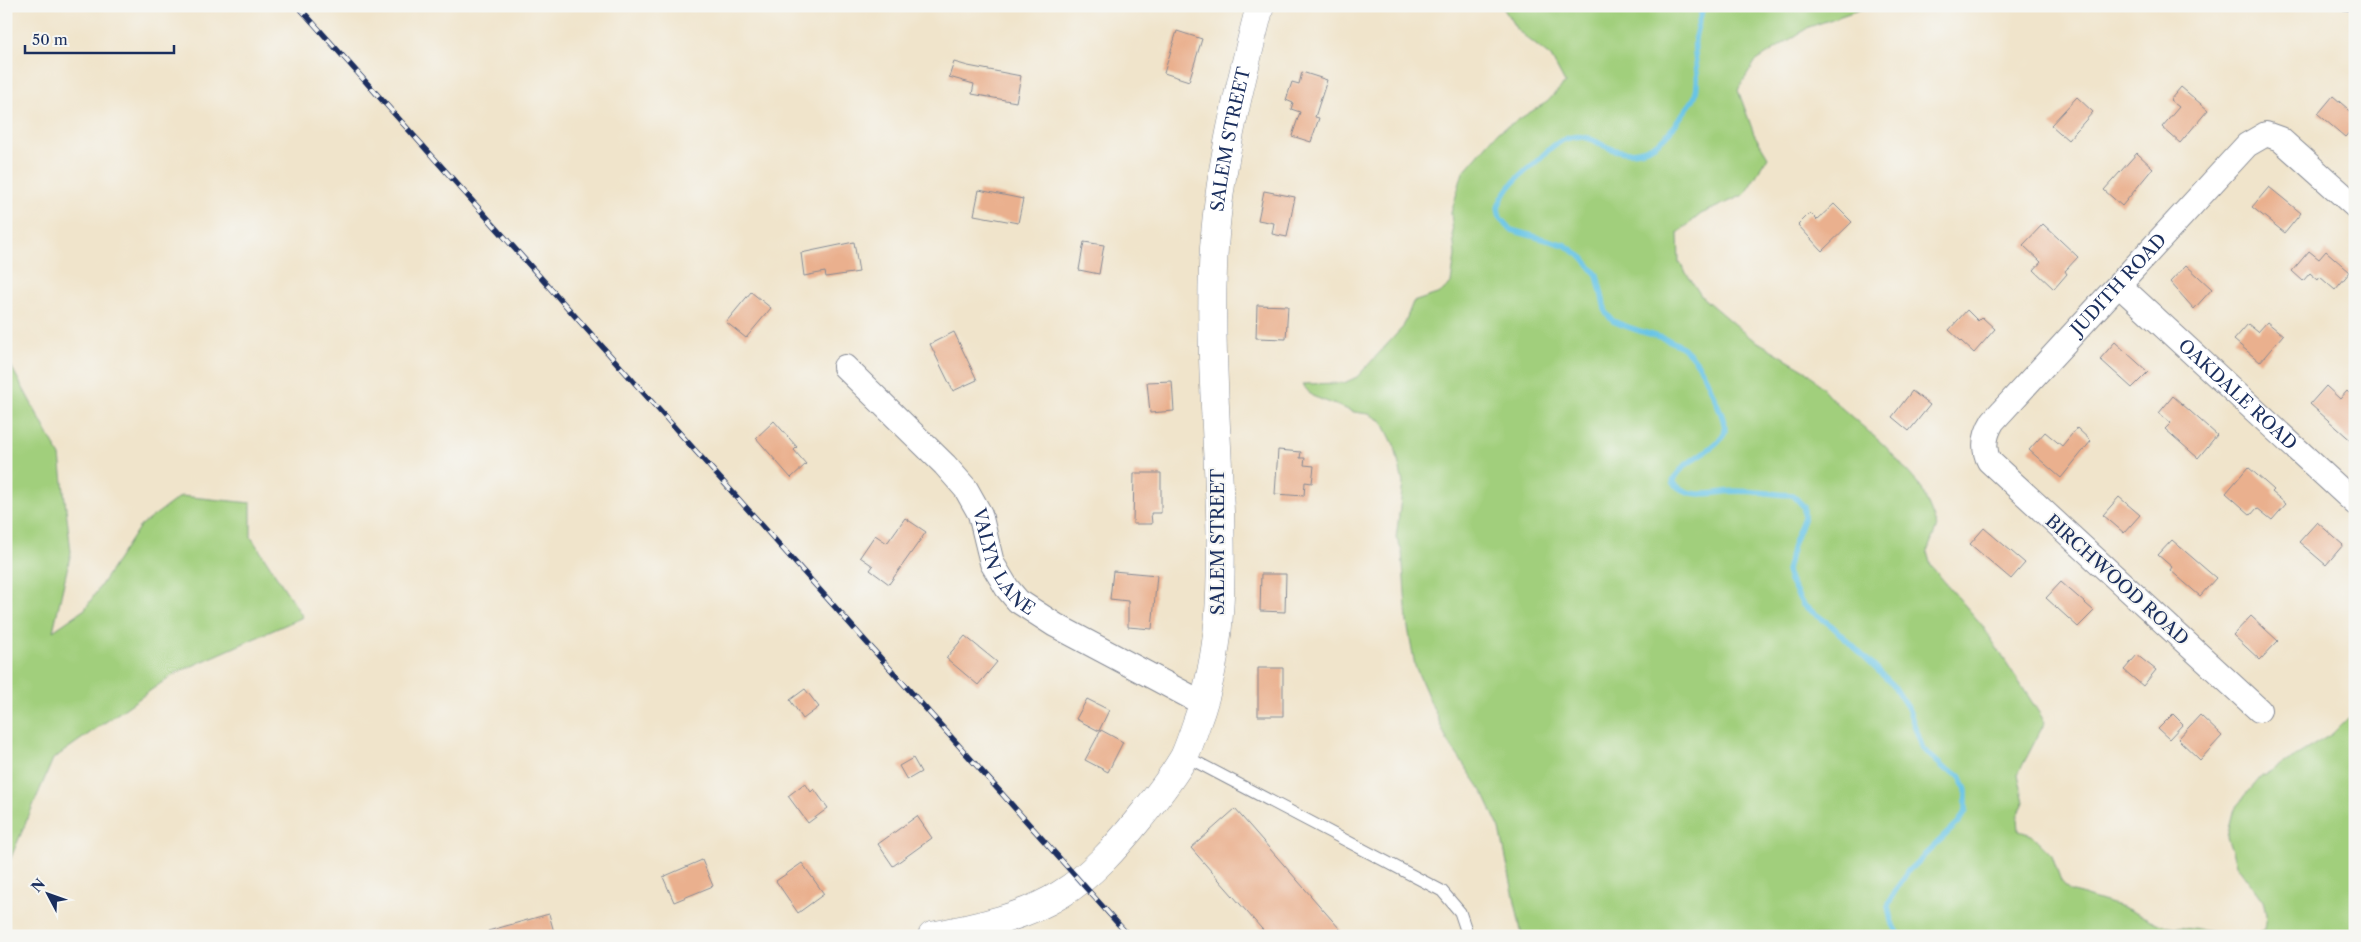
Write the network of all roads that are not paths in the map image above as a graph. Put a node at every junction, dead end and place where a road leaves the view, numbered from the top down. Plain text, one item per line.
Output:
1 (1260, 6) edge
2 (2355, 206) edge
3 (2120, 286) junction
4 (845, 367) dead end
5 (1985, 445) joint
6 (2355, 503) edge
7 (1204, 704) junction
8 (2259, 710) dead end
9 (1184, 756) junction
10 (937, 935) edge
11 (1468, 936) edge

1 - 7 street, SALEM STREET
2 - 3 street, JUDITH ROAD
3 - 5 street, JUDITH ROAD
3 - 6 street, OAKDALE ROAD
4 - 7 street, VALYN LANE
5 - 8 street, BIRCHWOOD ROAD
7 - 9 street, SALEM STREET
9 - 10 street, SALEM STREET
9 - 11 lane

